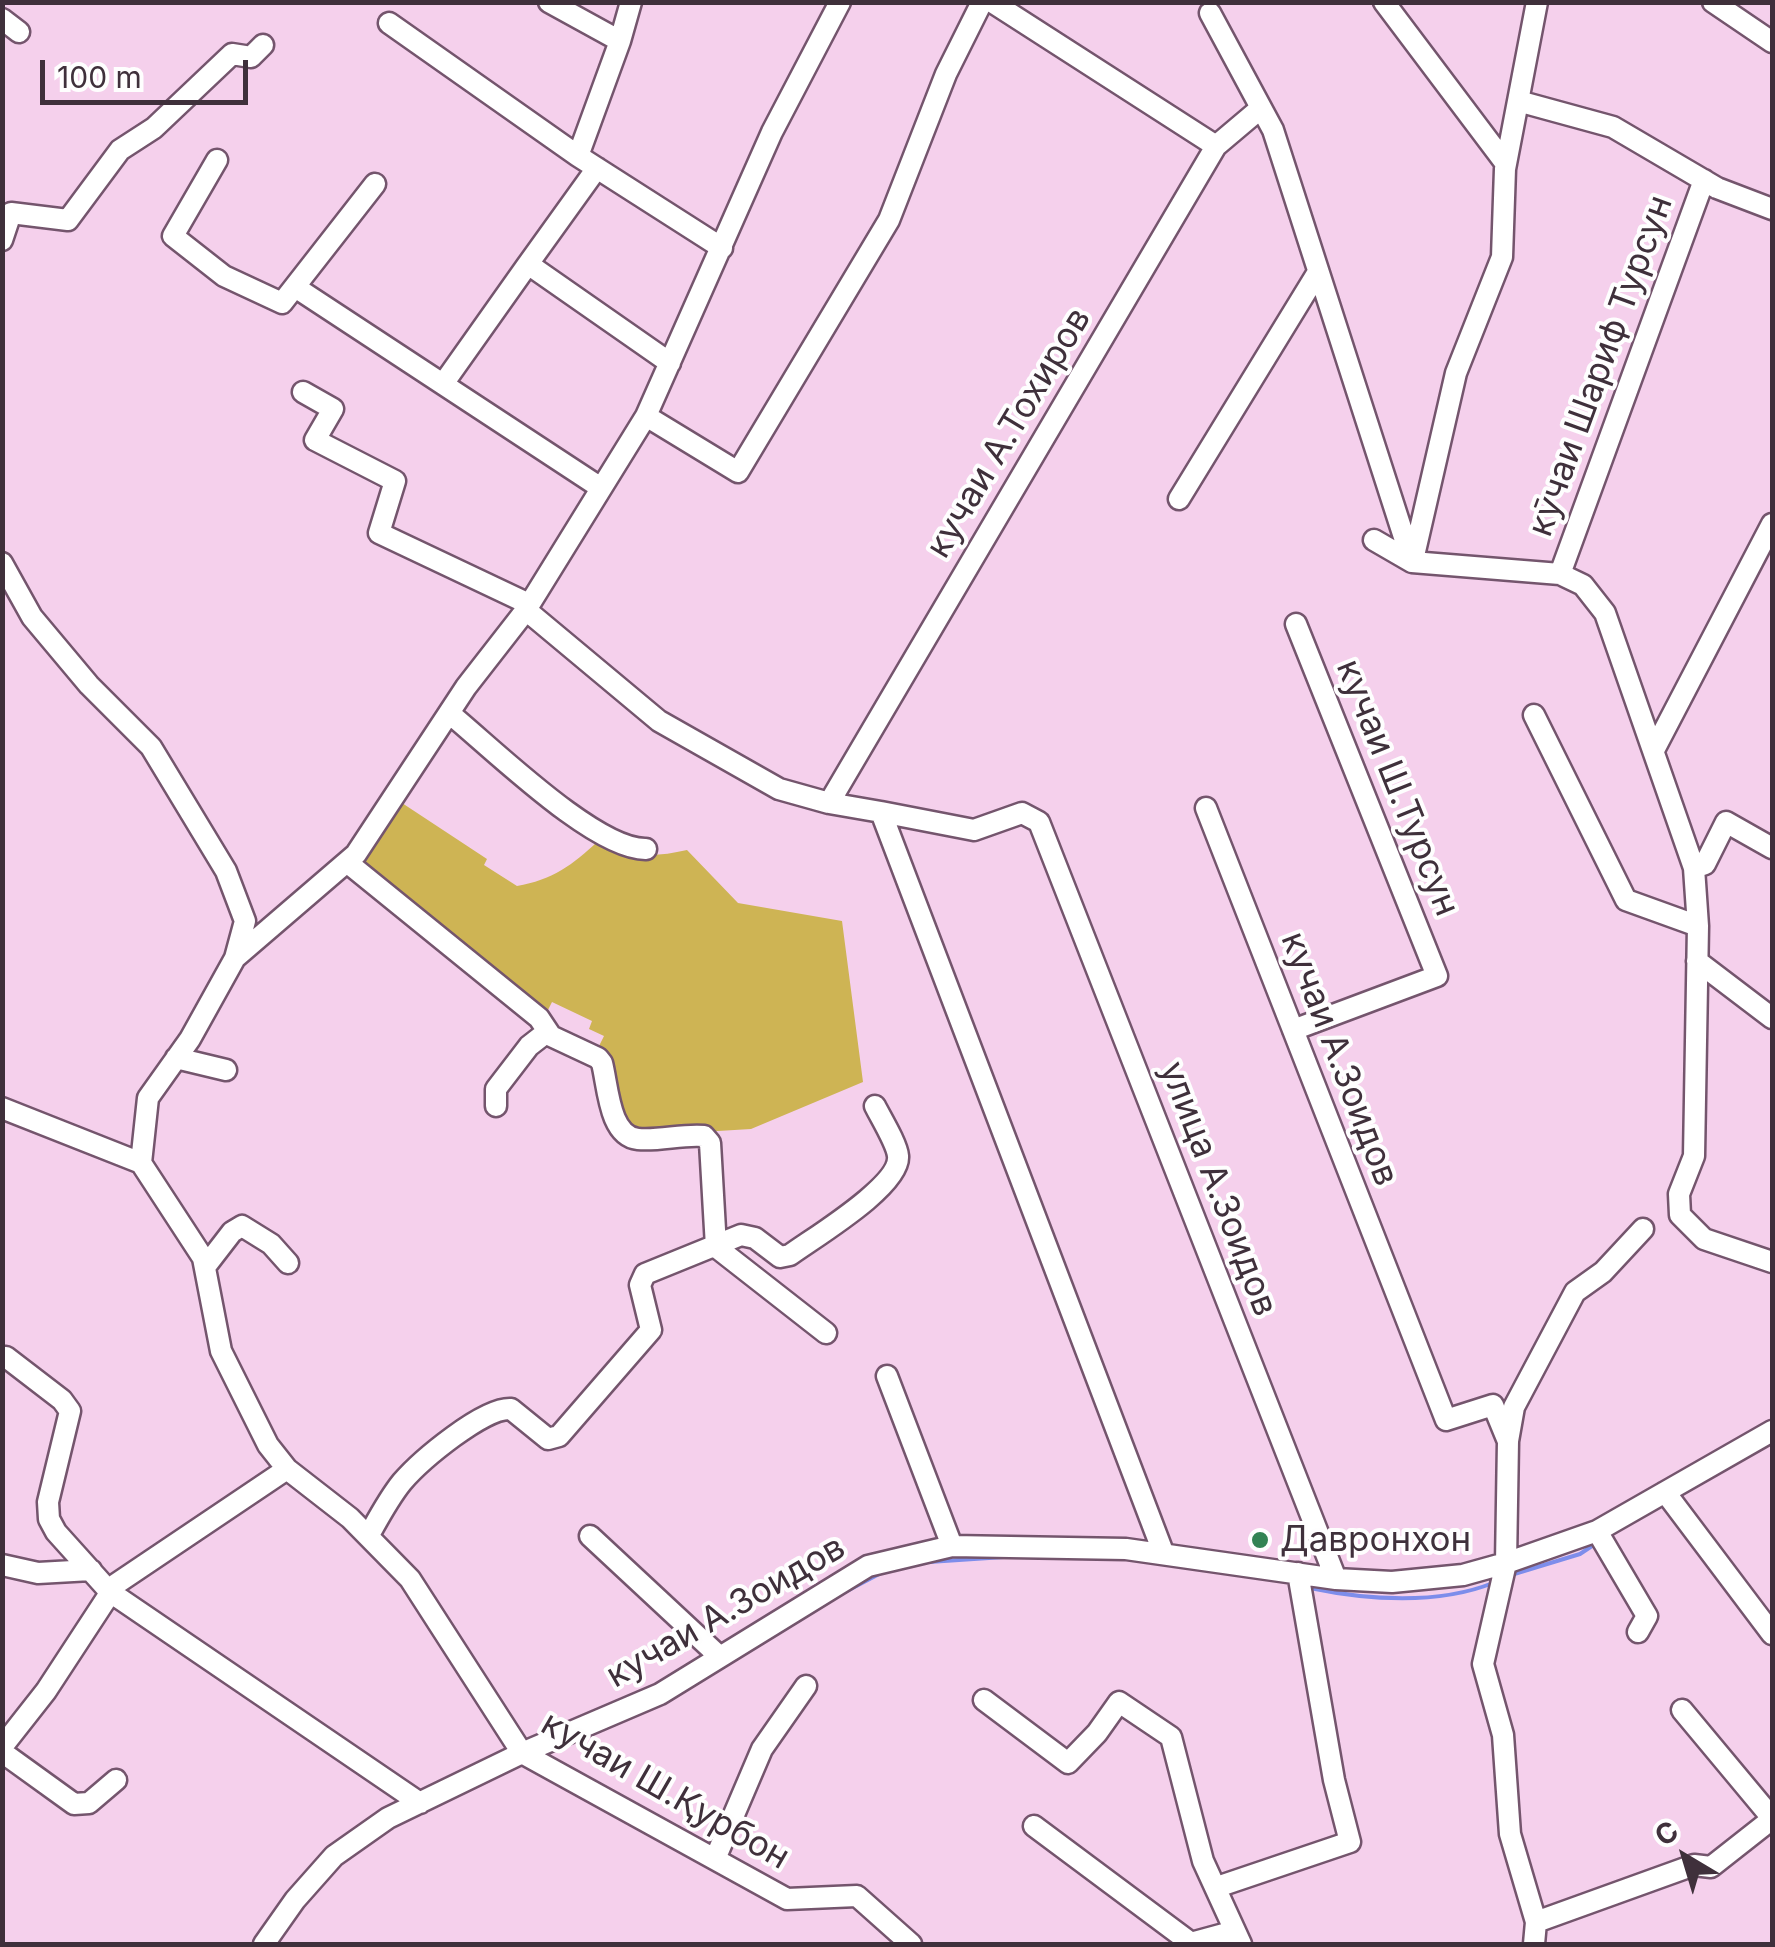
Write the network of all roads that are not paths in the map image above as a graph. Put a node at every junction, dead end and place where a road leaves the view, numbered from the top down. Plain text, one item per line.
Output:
1 (549, 2) edge
2 (631, 2) edge
3 (840, 2) edge
4 (982, 2) edge
5 (992, 2) edge
6 (1384, 2) edge
7 (1538, 2) edge
8 (1714, 2) edge
9 (1210, 13) dead end
10 (2, 18) edge
11 (389, 23) dead end
12 (19, 32) dead end
13 (620, 41) junction
14 (1772, 42) edge
15 (263, 45) dead end
16 (1518, 101) junction
17 (1261, 108) junction
18 (1216, 146) junction
19 (217, 160) dead end
20 (587, 162) junction
21 (1506, 164) junction
22 (1704, 180) junction
23 (375, 184) dead end
24 (1772, 209) edge
25 (2, 240) edge
26 (722, 248) junction
27 (528, 264) junction
28 (1318, 272) junction
29 (295, 287) junction
30 (670, 363) junction
31 (443, 384) junction
32 (303, 392) dead end
33 (646, 416) junction
34 (601, 488) junction
35 (1178, 500) dead end
36 (1772, 524) edge
37 (1374, 540) dead end
38 (1412, 562) junction
39 (2, 563) edge
40 (1560, 574) junction
41 (528, 607) junction
42 (1296, 624) dead end
43 (449, 713) junction
44 (1534, 715) dead end
45 (1654, 750) junction
46 (829, 803) junction
47 (1206, 808) dead end
48 (881, 812) junction
49 (1771, 844) edge
50 (646, 849) dead end
51 (348, 863) junction
52 (1694, 868) junction
53 (1698, 926) junction
54 (235, 958) junction
55 (1697, 961) junction
56 (1772, 1018) edge
57 (1293, 1030) junction
58 (546, 1032) junction
59 (176, 1058) junction
60 (226, 1070) dead end
61 (496, 1106) dead end
62 (875, 1106) dead end
63 (2, 1108) edge
64 (141, 1164) junction
65 (1643, 1230) dead end
66 (716, 1247) junction
67 (1772, 1262) edge
68 (288, 1263) dead end
69 (205, 1267) junction
70 (826, 1333) dead end
71 (6, 1357) dead end
72 (887, 1376) dead end
73 (1772, 1431) edge
74 (1508, 1441) junction
75 (287, 1469) junction
76 (1668, 1497) junction
77 (1597, 1530) junction
78 (369, 1535) junction
79 (590, 1536) dead end
80 (952, 1546) junction
81 (1164, 1552) junction
82 (2, 1565) edge
83 (91, 1570) junction
84 (1504, 1574) junction
85 (1336, 1579) junction
86 (1299, 1581) junction
87 (110, 1592) junction
88 (1638, 1632) dead end
89 (1772, 1634) edge
90 (720, 1658) junction
91 (806, 1686) dead end
92 (984, 1700) dead end
93 (1682, 1710) dead end
94 (2, 1750) edge
95 (522, 1754) junction
96 (116, 1780) dead end
97 (420, 1803) junction
98 (1772, 1818) edge
99 (1034, 1826) dead end
100 (715, 1859) junction
101 (1218, 1888) junction
102 (1536, 1922) junction
103 (1238, 1938) edge
104 (264, 1944) edge
105 (912, 1944) edge
106 (1534, 1944) edge

1 - 13 street
2 - 13 street
3 - 26 street
4 - 33 street
5 - 18 street
6 - 21 street
7 - 16 street
8 - 14 street
9 - 17 street
10 - 12 street
11 - 20 street
13 - 20 street
15 - 25 street
16 - 21 street
16 - 22 street, кӯчаи Шариф Турсун
17 - 18 street, кучаи А.Тохиров
17 - 28 street
18 - 46 street, кучаи А.Тохиров
19 - 29 street
20 - 26 street
20 - 27 street
21 - 38 street
22 - 24 street, кӯчаи Шариф Турсун
22 - 40 street, кӯчаи Шариф Турсун
23 - 29 street
26 - 30 street
27 - 30 street
27 - 31 street
28 - 35 street
28 - 38 street
29 - 31 street
30 - 33 street
31 - 34 street
32 - 41 street
33 - 34 street
34 - 41 street
36 - 45 street
37 - 38 street
38 - 40 street, кӯчаи Шариф Турсун
39 - 54 street
40 - 45 street, кӯчаи Шариф Турсун
41 - 43 street
41 - 46 street
42 - 57 street, кучаи Ш.Турсун
43 - 50 street
43 - 51 street
44 - 53 street
45 - 52 street, кӯчаи Шариф Турсун
46 - 48 street
47 - 57 street, кучаи А.Зоидов
48 - 81 street
48 - 85 street, улица А.Зоидов
49 - 52 street
51 - 54 street
51 - 58 street
52 - 53 street, кӯчаи Шариф Турсун
53 - 55 street, кӯчаи Шариф Турсун
54 - 59 street
55 - 56 street
55 - 67 street, кӯчаи Шариф Турсун
57 - 74 street, кучаи А.Зоидов
58 - 61 street
58 - 66 street
59 - 60 street
59 - 64 street
62 - 66 street
63 - 64 street
64 - 69 street, кучаи Ш.Қурбон
65 - 74 street
66 - 70 street
66 - 78 street
68 - 69 street
69 - 75 street, кучаи Ш.Қурбон
71 - 83 street
72 - 80 street
73 - 76 street, кучаи А.Зоидов
74 - 84 street
75 - 78 street, кучаи Ш.Қурбон
75 - 87 street
76 - 77 street, кучаи А.Зоидов
76 - 89 street
77 - 84 street, кучаи А.Зоидов
77 - 88 street
78 - 95 street, кучаи Ш.Қурбон
79 - 90 street
80 - 81 street, кучаи А.Зоидов
80 - 90 street, кучаи А.Зоидов
81 - 86 street, кучаи А.Зоидов
82 - 83 street
83 - 87 street
84 - 85 street, кучаи А.Зоидов
84 - 102 street
85 - 86 street, кучаи А.Зоидов
86 - 101 street
87 - 94 street
87 - 97 street
90 - 95 street, кучаи А.Зоидов
91 - 100 street
92 - 101 street
93 - 98 street
94 - 96 street
95 - 97 street, кучаи А.Зоидов
95 - 100 street, кучаи Ш.Қурбон
97 - 104 street, кучаи А.Зоидов
98 - 102 street
99 - 103 street
100 - 105 street, кучаи Ш.Қурбон
101 - 103 street
102 - 106 street

